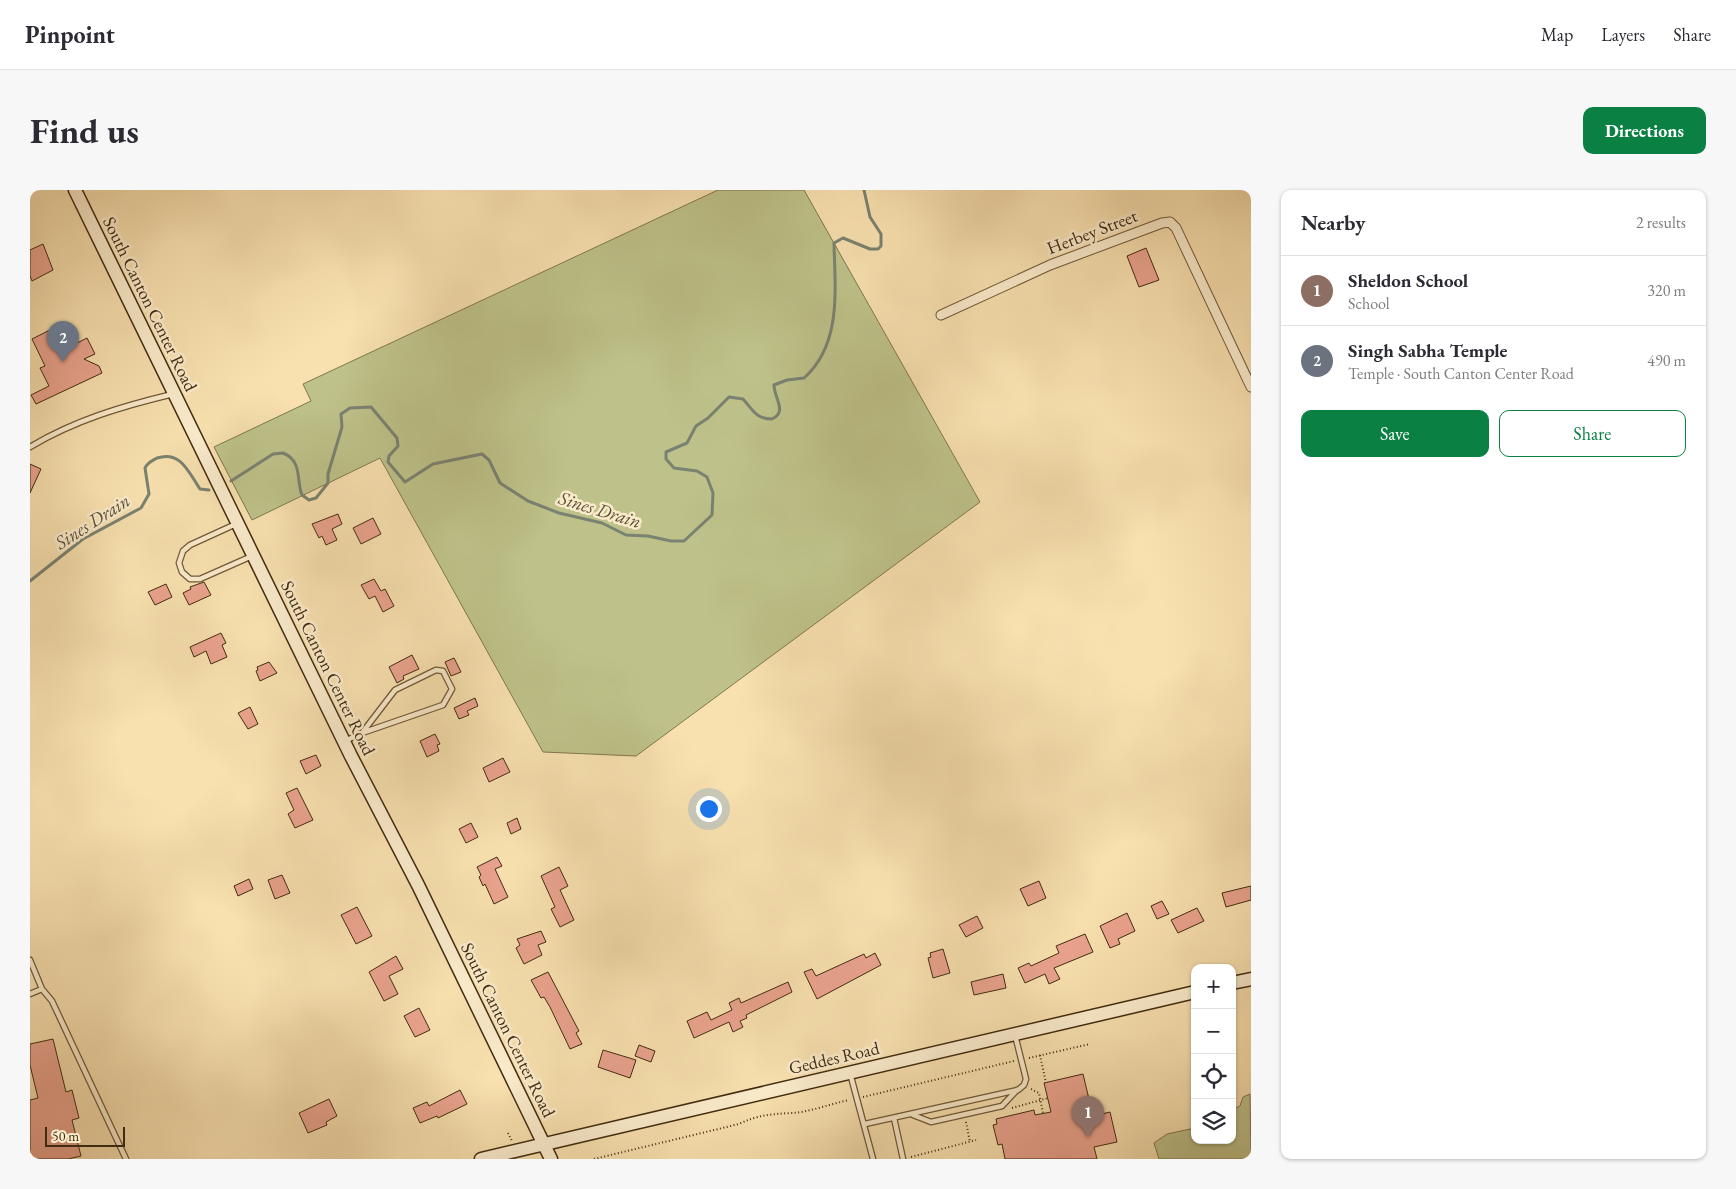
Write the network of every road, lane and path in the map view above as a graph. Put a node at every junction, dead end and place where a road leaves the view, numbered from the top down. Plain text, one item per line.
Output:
1 (76, 190) edge
2 (941, 314) dead end
3 (1251, 387) edge
4 (175, 394) junction
5 (30, 447) edge
6 (237, 523) junction
7 (253, 555) junction
8 (362, 733) junction
9 (344, 742) junction
10 (30, 960) edge
11 (1251, 979) edge
12 (1236, 982) edge
13 (42, 989) junction
14 (1191, 993) edge
15 (30, 994) edge
16 (1015, 1034) junction
17 (1090, 1044) dead end
18 (1040, 1056) junction
19 (1022, 1060) junction
20 (850, 1072) junction
21 (1046, 1083) dead end
22 (1030, 1088) dead end
23 (1018, 1090) junction
24 (858, 1098) junction
25 (912, 1114) junction
26 (1043, 1114) dead end
27 (894, 1118) junction
28 (966, 1120) dead end
29 (865, 1124) junction
30 (976, 1140) dead end
31 (970, 1142) junction
32 (544, 1144) junction
33 (911, 1156) dead end
34 (126, 1159) edge
35 (480, 1159) edge
36 (551, 1159) edge
37 (594, 1159) edge
38 (873, 1159) edge
39 (903, 1159) edge

1 - 4 main road, South Canton Center Road
2 - 3 street, Herbey Street
4 - 5 lane
4 - 6 main road, South Canton Center Road
6 - 7 main road, South Canton Center Road
6 - 7 lane
7 - 9 main road, South Canton Center Road
8 - 8 lane
8 - 9 lane
9 - 32 main road, South Canton Center Road
10 - 13 lane
11 - 12 main road
13 - 15 lane
13 - 34 lane
14 - 16 main road, Geddes Road
16 - 19 lane
16 - 20 main road, Geddes Road
17 - 18 path
18 - 19 path
18 - 21 path
19 - 23 lane
19 - 24 path
20 - 24 lane
20 - 32 main road, Geddes Road
22 - 26 path
23 - 25 lane
23 - 25 lane
24 - 29 lane
24 - 37 path
25 - 27 lane
27 - 29 lane
27 - 39 lane
28 - 31 path
29 - 38 lane
30 - 31 path
31 - 33 path
32 - 35 main road, Geddes Road
32 - 36 main road, South Canton Center Road

